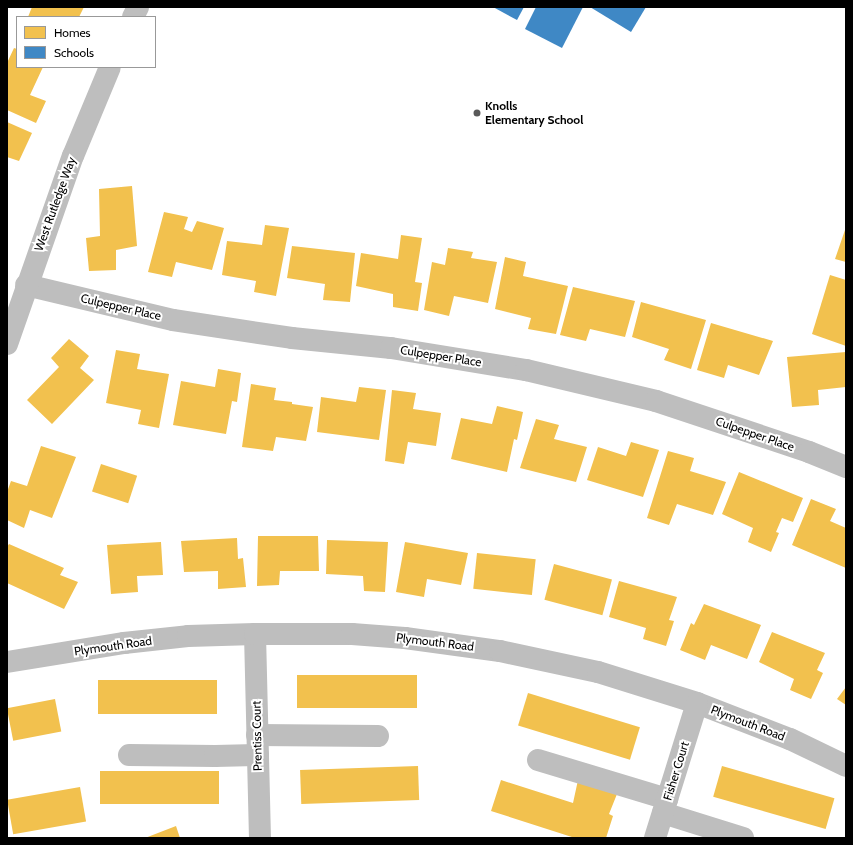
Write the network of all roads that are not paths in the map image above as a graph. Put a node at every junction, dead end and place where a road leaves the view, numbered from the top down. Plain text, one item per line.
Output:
1 (138, 7) edge
2 (134, 16) edge
3 (110, 68) edge
4 (26, 285) junction
5 (7, 344) edge
6 (846, 467) edge
7 (255, 634) junction
8 (7, 662) edge
9 (697, 703) junction
10 (378, 736) dead end
11 (258, 745) junction
12 (129, 755) dead end
13 (538, 760) dead end
14 (846, 766) edge
15 (665, 806) junction
16 (260, 838) edge
17 (655, 838) edge
18 (743, 838) edge

1 - 2 street
3 - 4 street, West Rutledge Way
4 - 5 street, West Rutledge Way
4 - 6 street, Culpepper Place
7 - 8 street, Plymouth Road
7 - 9 street, Plymouth Road
7 - 11 street, Prentiss Court
9 - 14 street, Plymouth Road
9 - 15 street, Fisher Court
10 - 11 street
11 - 12 street
11 - 16 street, Prentiss Court
13 - 15 street
15 - 17 street, Fisher Court
15 - 18 street

